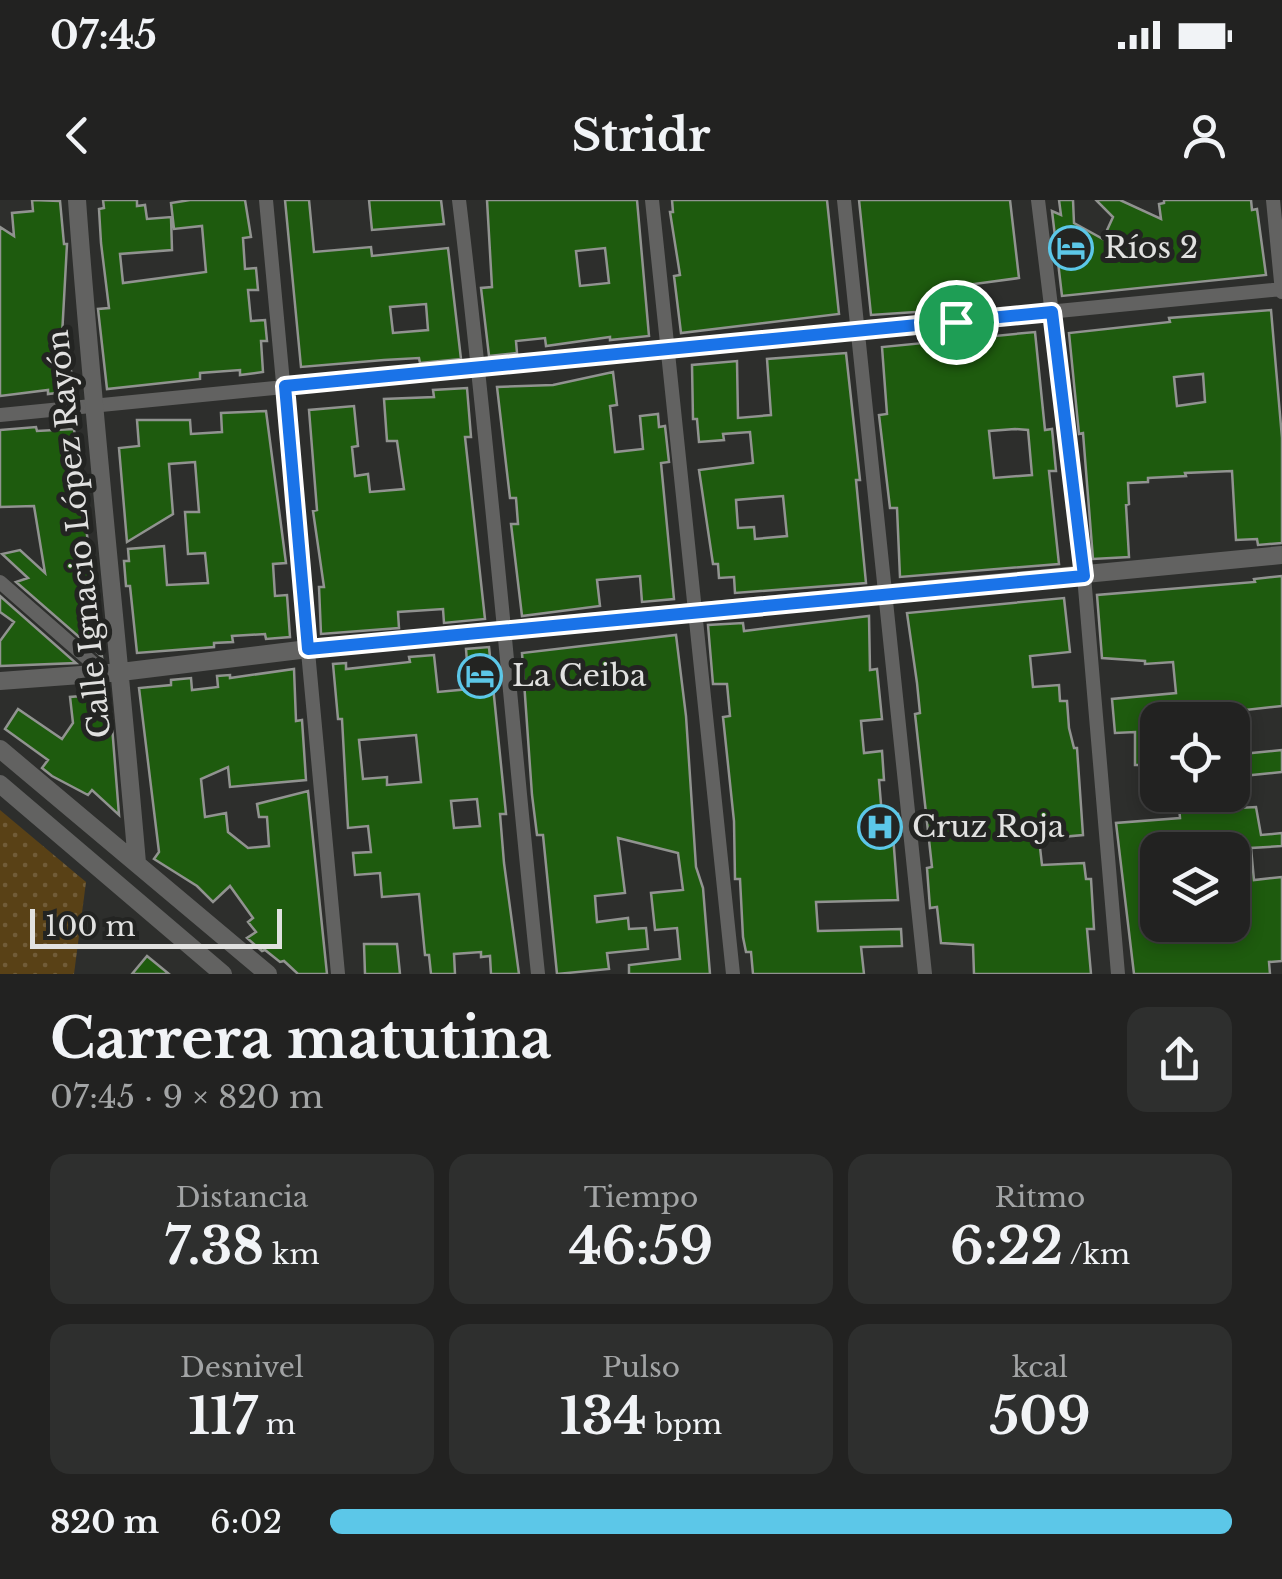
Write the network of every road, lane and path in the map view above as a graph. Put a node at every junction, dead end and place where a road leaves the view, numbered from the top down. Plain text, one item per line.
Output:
1 (77, 200) edge
2 (266, 200) edge
3 (460, 200) edge
4 (652, 200) edge
5 (844, 200) edge
6 (1038, 200) edge
7 (1273, 200) edge
8 (1282, 290) edge
9 (1052, 312) junction
10 (859, 332) junction
11 (668, 348) junction
12 (480, 369) junction
13 (285, 386) junction
14 (92, 406) junction
15 (0, 414) edge
16 (1282, 555) edge
17 (1084, 576) junction
18 (0, 582) edge
19 (886, 594) junction
20 (693, 612) junction
21 (502, 632) junction
22 (308, 649) junction
23 (112, 672) junction
24 (0, 681) edge
25 (0, 750) edge
26 (0, 784) edge
27 (137, 862) junction
28 (223, 974) edge
29 (268, 974) edge
30 (338, 974) edge
31 (538, 974) edge
32 (734, 974) edge
33 (925, 974) edge
34 (1118, 974) edge

1 - 14 street, Calle Ignacio López Rayón
2 - 13 street
3 - 12 street
4 - 11 street
5 - 10 street
6 - 9 street
7 - 8 street
8 - 9 street
9 - 10 street
9 - 17 street
10 - 11 street
10 - 19 street
11 - 12 street
11 - 20 street
12 - 13 street
12 - 21 street
13 - 14 street
13 - 22 street
14 - 15 street
14 - 23 street, Calle Ignacio López Rayón
16 - 17 street
17 - 19 street
17 - 34 street
18 - 23 street
19 - 20 street
19 - 33 street
20 - 21 street
20 - 32 street
21 - 22 street
21 - 31 street
22 - 23 street
22 - 30 street
23 - 24 street
23 - 27 street, Calle Ignacio López Rayón
25 - 27 street
26 - 28 street
27 - 29 street

